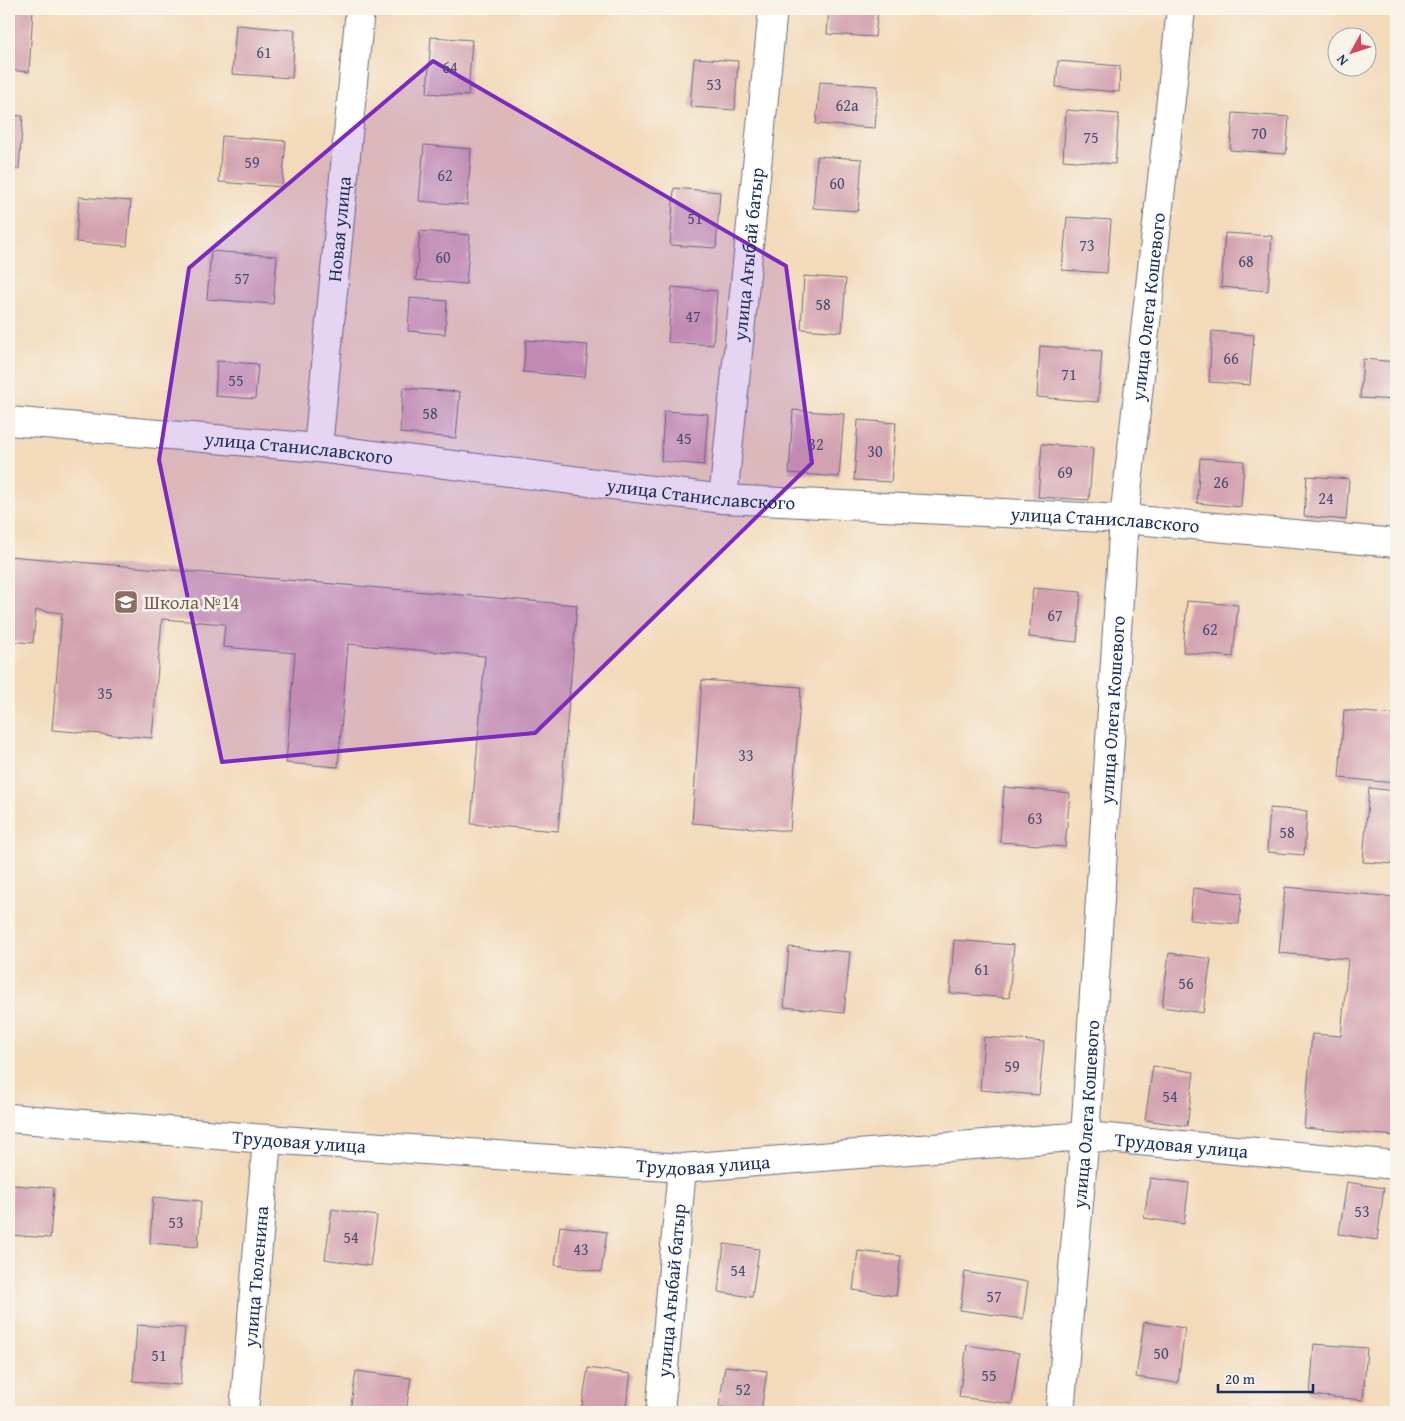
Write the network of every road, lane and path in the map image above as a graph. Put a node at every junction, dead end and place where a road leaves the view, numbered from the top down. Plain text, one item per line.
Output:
1 (360, 9) edge
2 (773, 9) edge
3 (1182, 9) edge
4 (9, 421) edge
5 (318, 448) junction
6 (724, 500) junction
7 (1124, 519) junction
8 (1396, 543) edge
9 (9, 1118) edge
10 (1085, 1136) junction
11 (267, 1140) junction
12 (1396, 1165) edge
13 (682, 1168) junction
14 (244, 1412) edge
15 (660, 1412) edge
16 (1060, 1412) edge

1 - 5 street, Новая улица
2 - 6 street, улица Ағыбай батыр
3 - 7 street, улица Олега Кошевого
4 - 5 street, улица Станиславского
5 - 6 street, улица Станиславского
6 - 7 street, улица Станиславского
7 - 8 street, улица Станиславского
7 - 10 street, улица Олега Кошевого
9 - 11 street, Трудовая улица
10 - 12 street, Трудовая улица
10 - 13 street, Трудовая улица
10 - 16 street, улица Олега Кошевого
11 - 13 street, Трудовая улица
11 - 14 street, улица Тюленина
13 - 15 street, улица Ағыбай батыр

